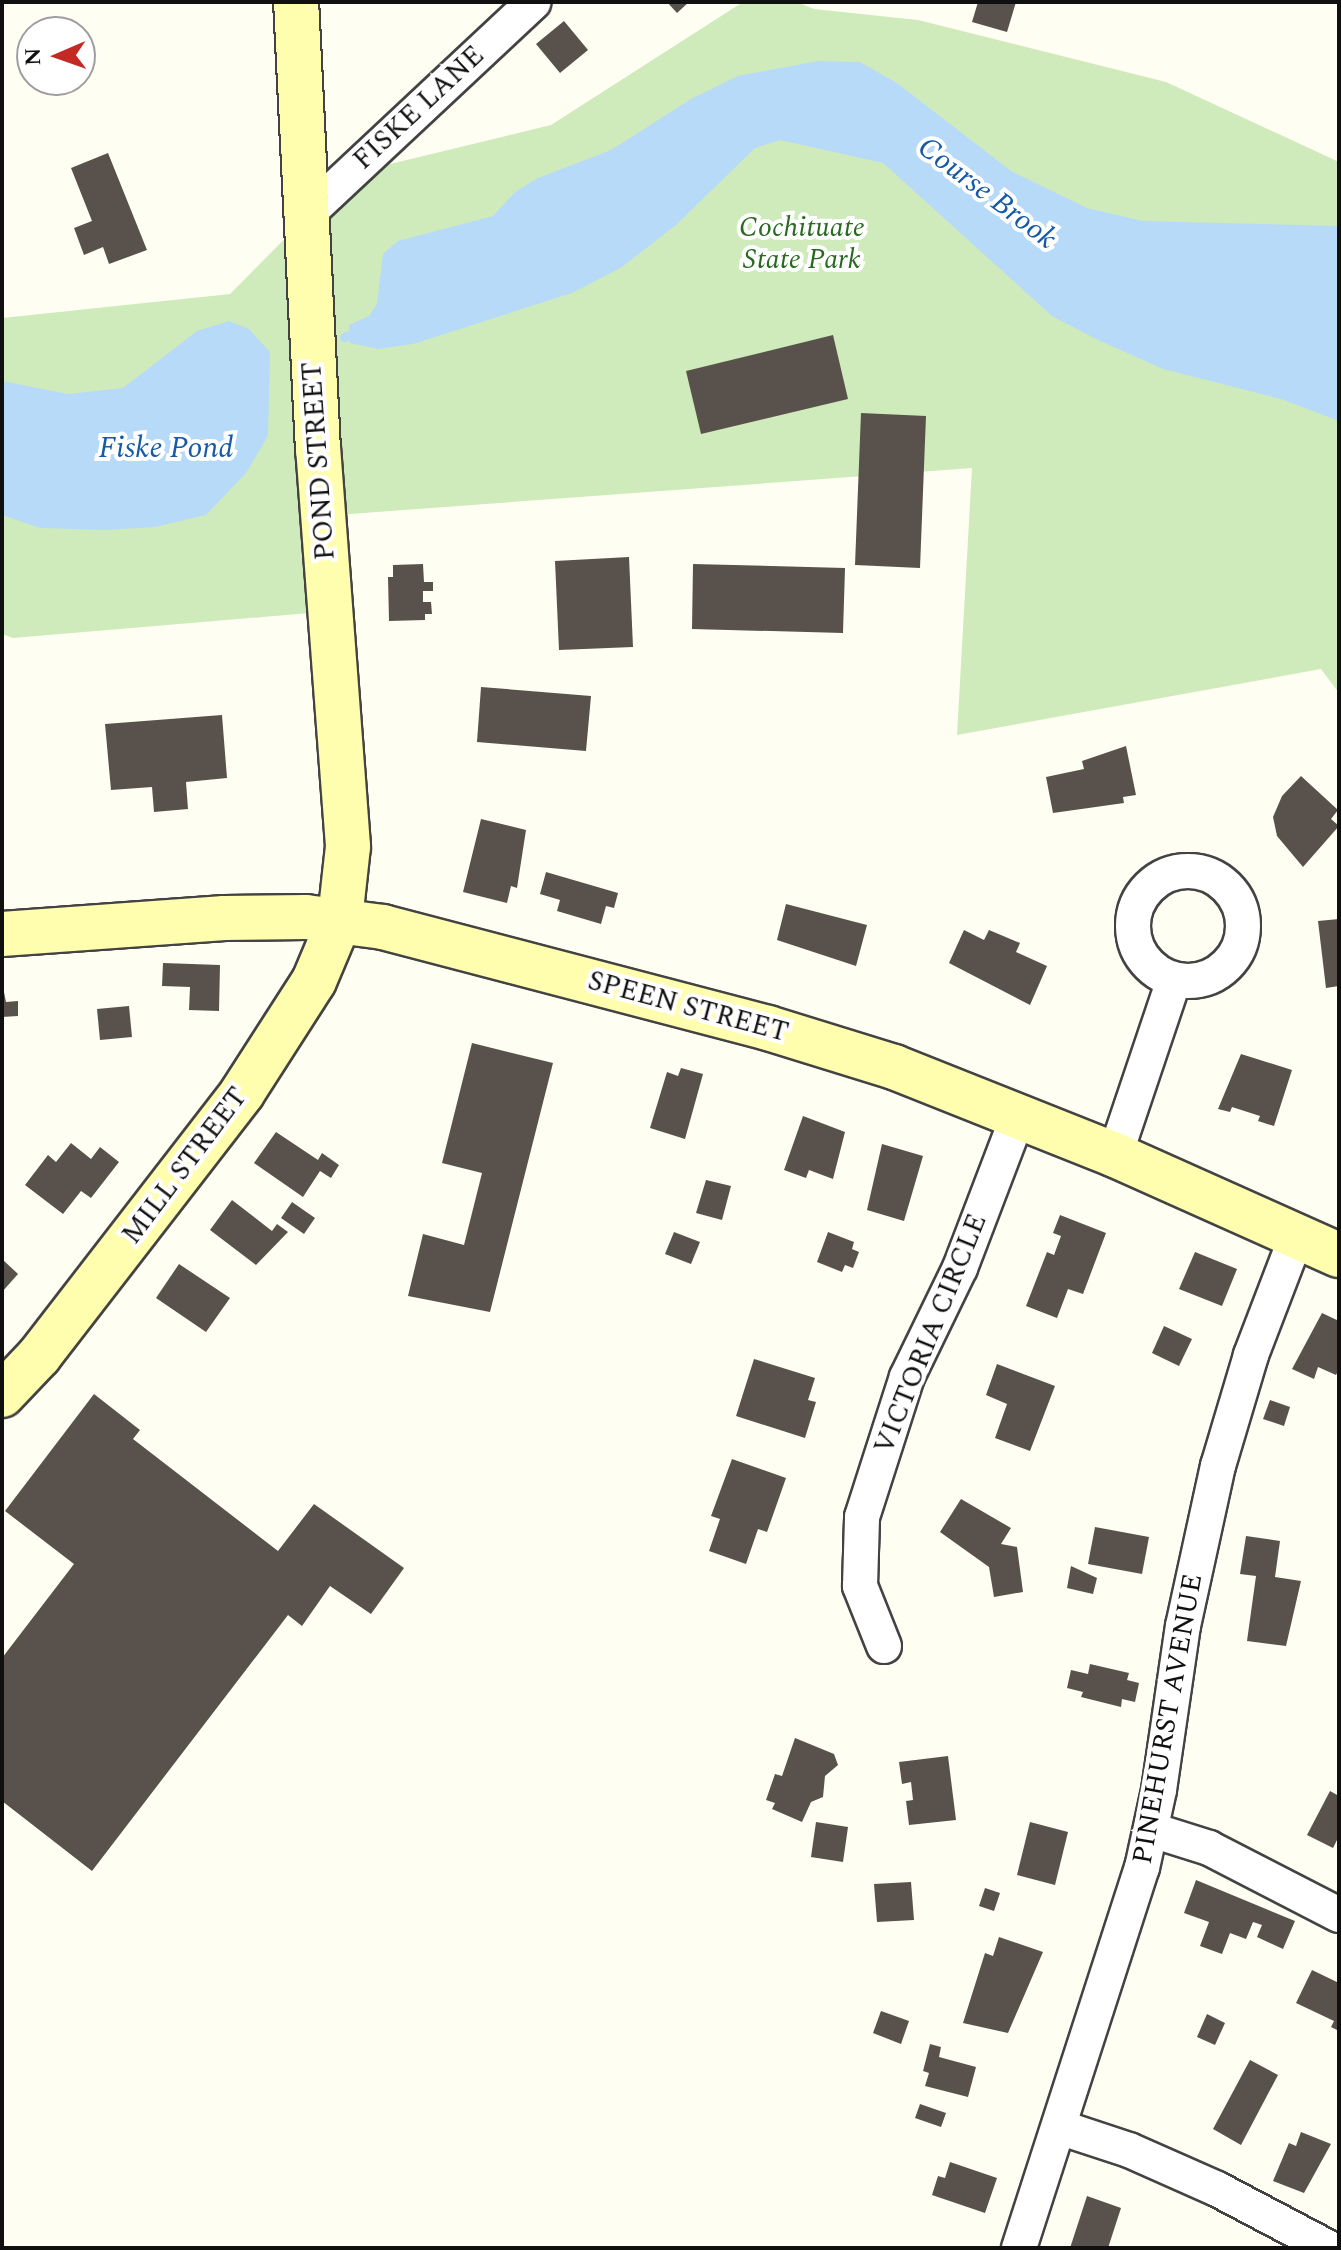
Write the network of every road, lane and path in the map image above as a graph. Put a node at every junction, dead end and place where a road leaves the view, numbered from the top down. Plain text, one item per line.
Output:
1 (296, 2) edge
2 (534, 2) edge
3 (305, 216) junction
4 (340, 919) junction
5 (2, 934) edge
6 (1174, 980) dead end
7 (1018, 1116) junction
8 (1115, 1155) junction
9 (1297, 1235) junction
10 (1339, 1255) edge
11 (2, 1395) edge
12 (884, 1646) dead end
13 (1152, 1830) junction
14 (1339, 1915) edge
15 (1059, 2127) junction
16 (1019, 2248) edge
17 (1329, 2248) edge

1 - 3 street, POND STREET
2 - 3 street, FISKE LANE
3 - 4 street, POND STREET
4 - 5 street, SPEEN STREET
4 - 7 street, SPEEN STREET
4 - 11 street, MILL STREET
6 - 8 street
7 - 8 street, SPEEN STREET
7 - 12 street, VICTORIA CIRCLE
8 - 9 street, SPEEN STREET
9 - 10 street, SPEEN STREET
9 - 13 street, PINEHURST AVENUE
13 - 14 street
13 - 15 street, PINEHURST AVENUE
15 - 16 street, PINEHURST AVENUE
15 - 17 street

